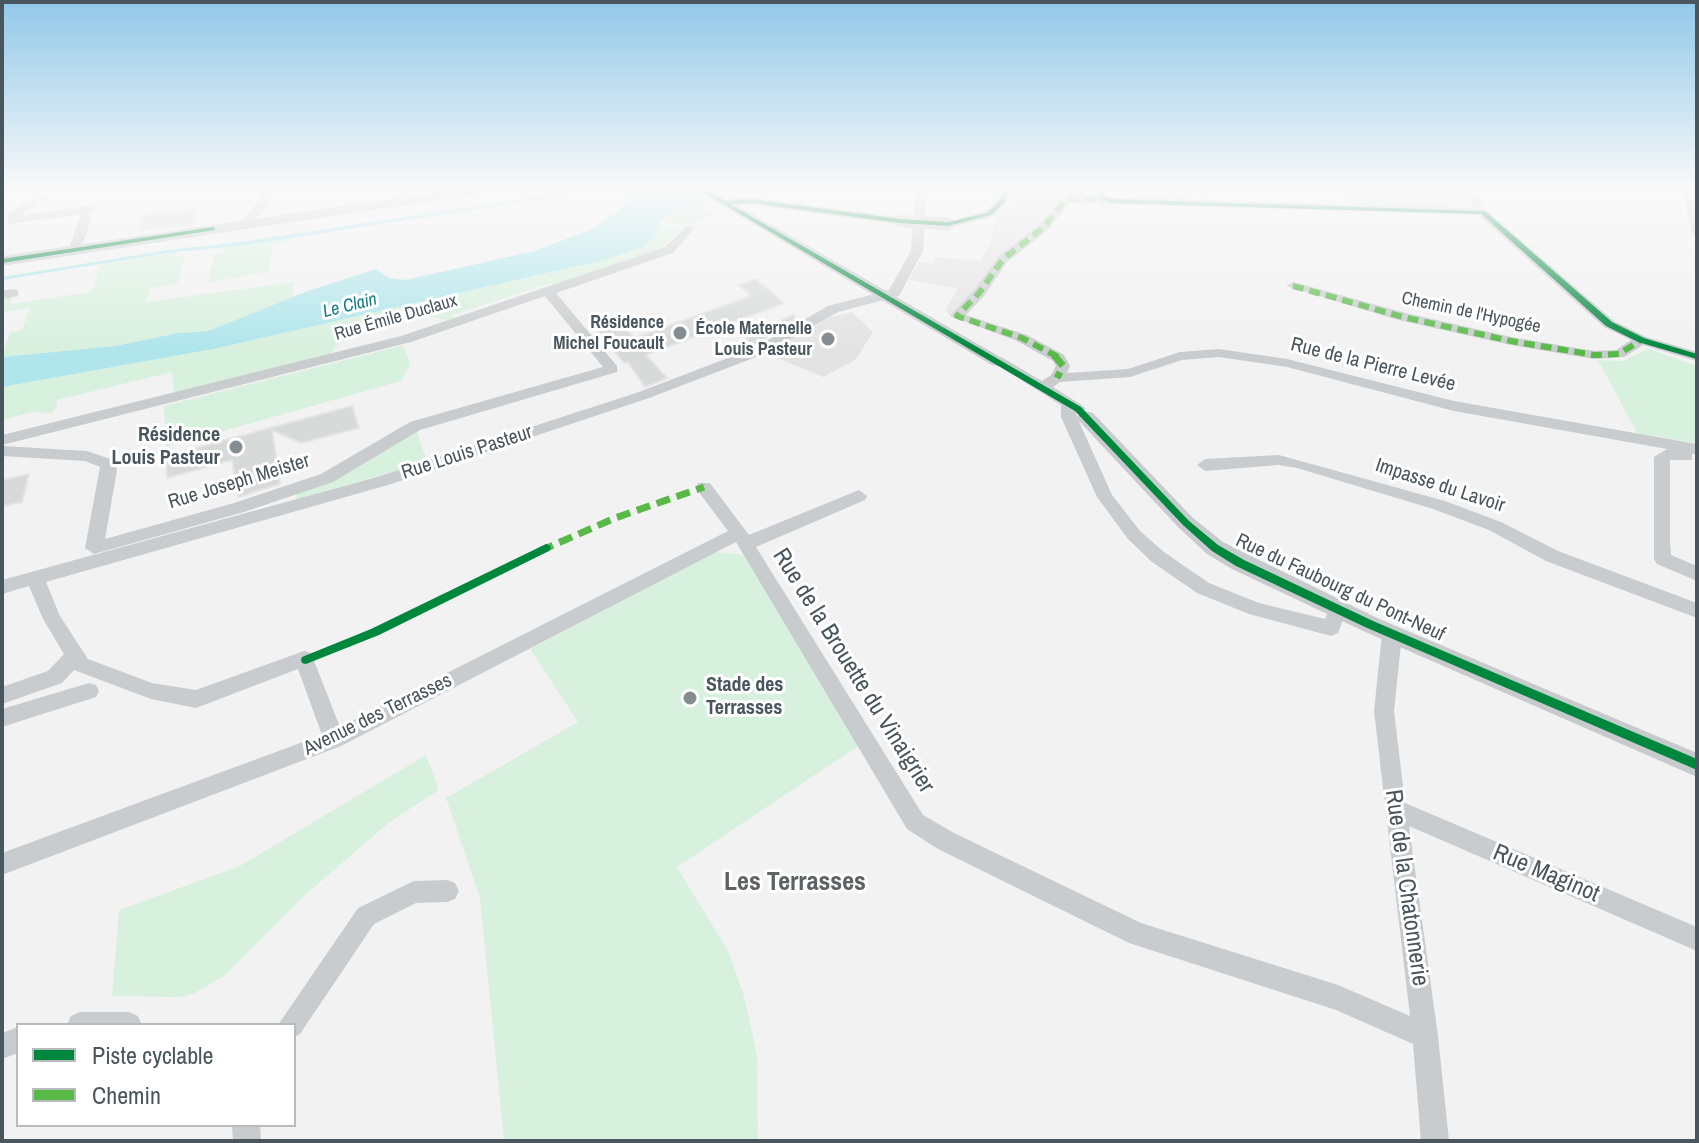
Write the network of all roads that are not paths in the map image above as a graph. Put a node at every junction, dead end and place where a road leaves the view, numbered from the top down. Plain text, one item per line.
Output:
1 (77, 243) edge
2 (114, 243) edge
3 (675, 243) edge
4 (795, 243) edge
5 (918, 243) edge
6 (1023, 243) edge
7 (1516, 243) edge
8 (75, 249) junction
9 (2, 261) edge
10 (1293, 286) dead end
11 (548, 292) junction
12 (886, 296) junction
13 (1641, 340) junction
14 (1697, 357) edge
15 (998, 361) joint
16 (1057, 378) junction
17 (1043, 387) junction
18 (1068, 402) junction
19 (1086, 417) joint
20 (3, 447) edge
21 (1697, 449) edge
22 (1697, 458) edge
23 (1205, 465) dead end
24 (704, 487) dead end
25 (859, 496) dead end
26 (742, 539) junction
27 (1697, 574) edge
28 (35, 578) junction
29 (2, 587) edge
30 (1697, 611) edge
31 (1335, 619) junction
32 (1392, 634) junction
33 (78, 660) junction
34 (89, 691) dead end
35 (2, 696) edge
36 (2, 718) edge
37 (334, 740) junction
38 (1697, 765) edge
39 (1395, 809) junction
40 (2, 864) edge
41 (447, 891) dead end
42 (1697, 939) edge
43 (292, 1023) edge
44 (1425, 1036) junction
45 (1435, 1141) edge

1 - 8 street
2 - 8 main road
3 - 11 street, Rue Émile Duclaux
4 - 12 main road, Rue du Faubourg du Pont-Neuf
5 - 12 street
6 - 16 street
7 - 13 street
8 - 9 main road
10 - 13 street, Chemin de l'Hypogée
11 - 20 street, Rue Émile Duclaux
11 - 20 street, Rue Joseph Meister
12 - 15 main road, Rue du Faubourg du Pont-Neuf
12 - 28 street, Rue Louis Pasteur
13 - 14 street
15 - 17 street, Rue du Faubourg du Pont-Neuf
16 - 17 street, Rue de la Pierre Levée
16 - 21 street, Rue de la Pierre Levée
17 - 18 street, Rue du Faubourg du Pont-Neuf
18 - 19 street, Rue du Faubourg du Pont-Neuf
18 - 31 street
19 - 31 main road, Rue du Faubourg du Pont-Neuf
22 - 27 street
23 - 30 street, Impasse du Lavoir
24 - 26 street, Rue de la Brouette du Vinaigrier
25 - 26 street, Avenue des Terrasses
26 - 37 street, Avenue des Terrasses
26 - 44 street, Rue de la Brouette du Vinaigrier
28 - 29 street, Rue Louis Pasteur
28 - 33 street
31 - 32 main road, Rue du Faubourg du Pont-Neuf
32 - 38 main road, Rue du Faubourg du Pont-Neuf
32 - 39 street, Rue de la Chatonnerie
33 - 35 street
33 - 37 street
34 - 36 street
37 - 40 street, Avenue des Terrasses
39 - 42 street, Rue Maginot
39 - 44 street, Rue de la Chatonnerie
41 - 43 street
44 - 45 street, Rue de la Chatonnerie

